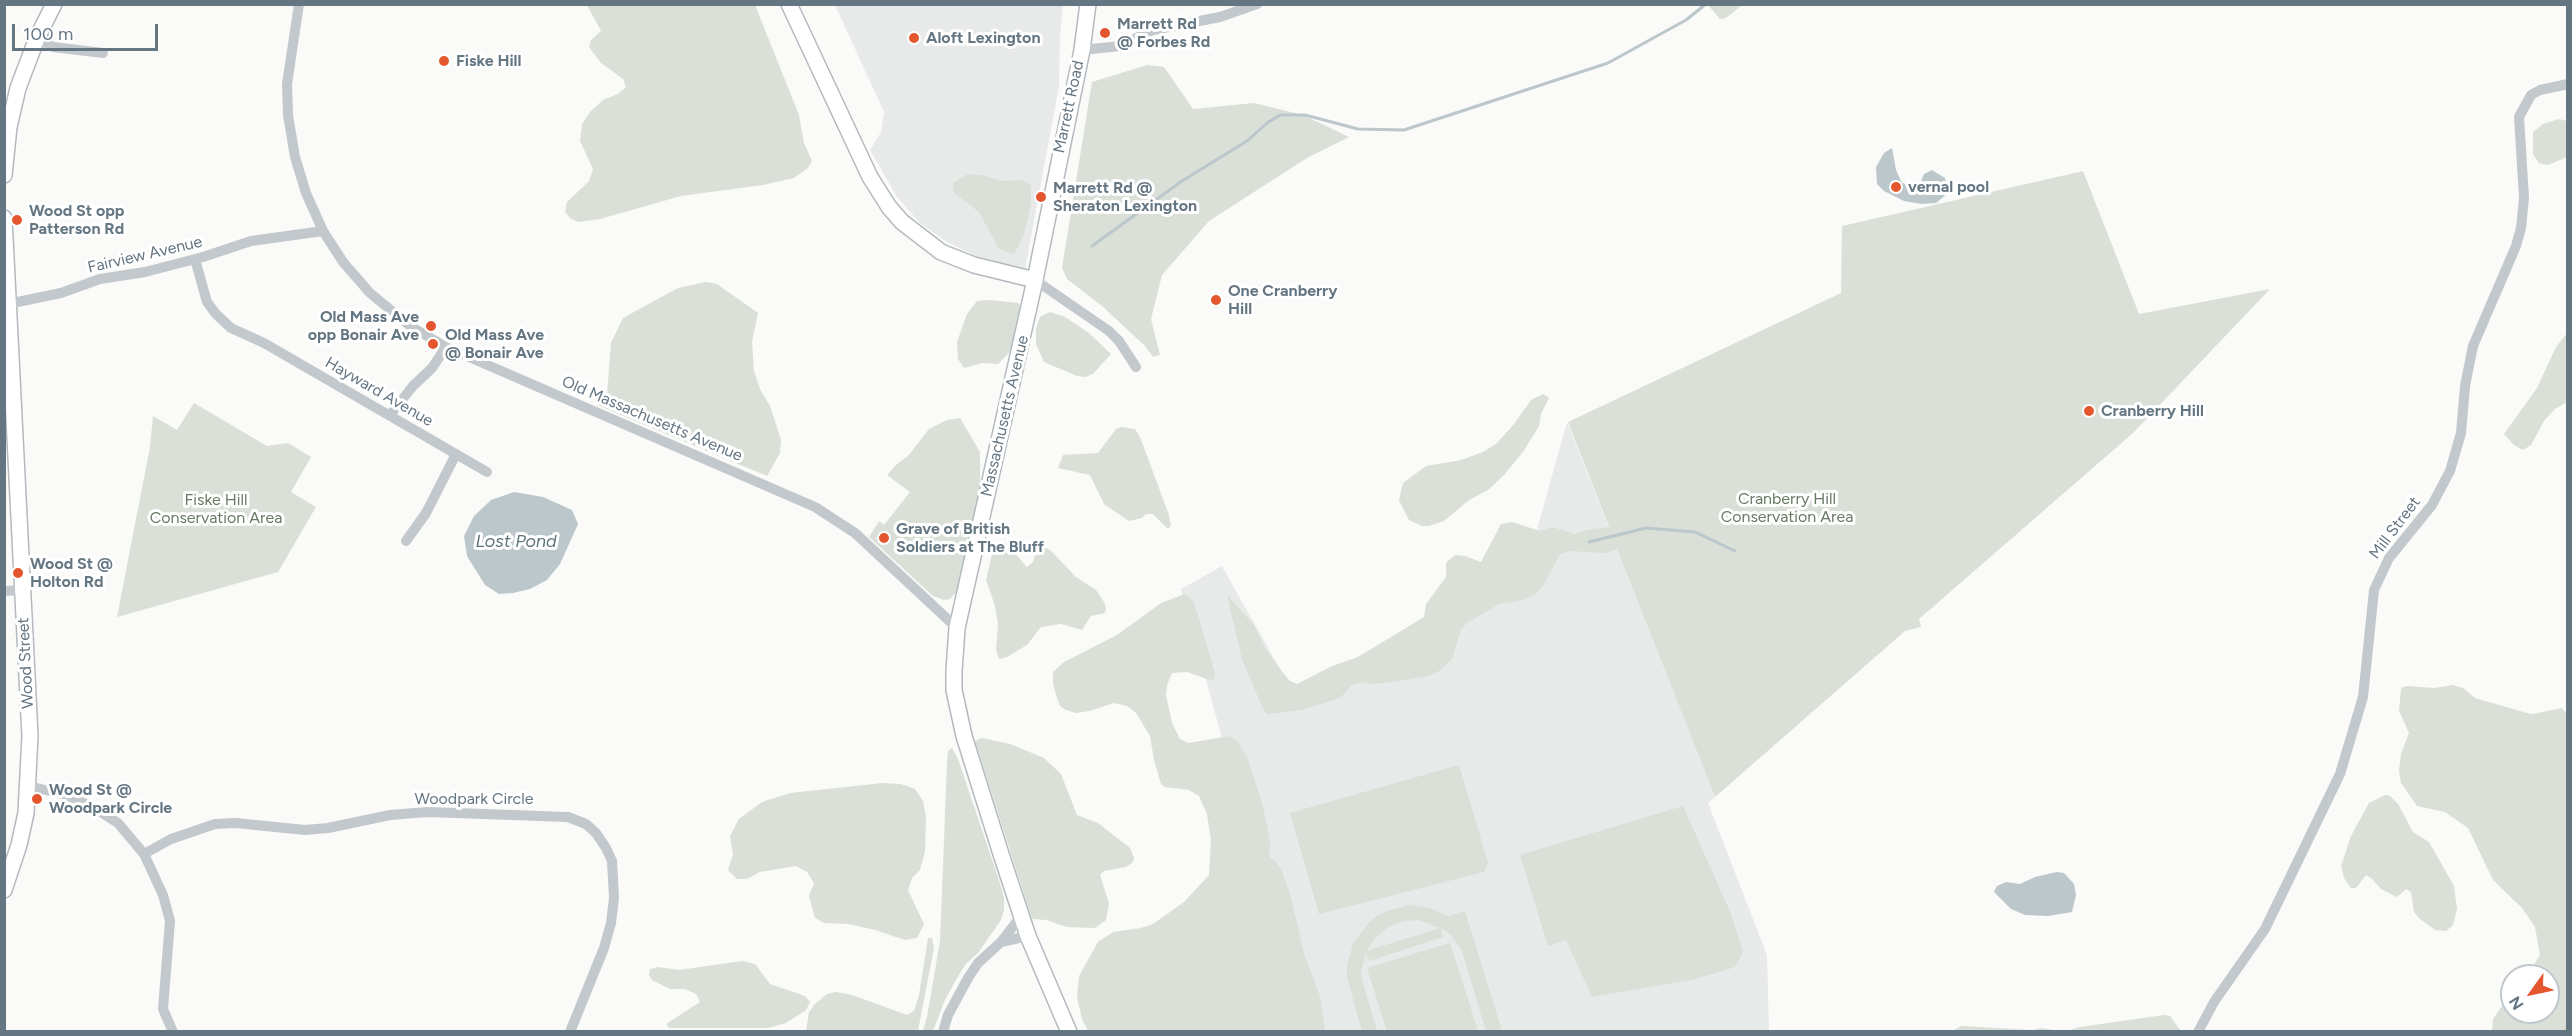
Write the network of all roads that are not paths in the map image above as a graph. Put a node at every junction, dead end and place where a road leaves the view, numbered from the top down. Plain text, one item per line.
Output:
1 (54, 4) edge
2 (299, 4) edge
3 (789, 4) edge
4 (1088, 4) edge
5 (1257, 4) edge
6 (37, 38) junction
7 (1082, 50) junction
8 (103, 53) dead end
9 (2568, 84) edge
10 (4, 175) edge
11 (4, 218) edge
12 (323, 231) junction
13 (5, 246) edge
14 (195, 259) junction
15 (1035, 280) junction
16 (8, 304) junction
17 (446, 347) junction
18 (1136, 367) dead end
19 (390, 416) junction
20 (10, 440) edge
21 (456, 454) junction
22 (487, 472) dead end
23 (406, 541) dead end
24 (23, 590) junction
25 (4, 591) edge
26 (957, 628) junction
27 (28, 786) junction
28 (144, 854) junction
29 (4, 890) edge
30 (1021, 916) junction
31 (1028, 936) junction
32 (1001, 942) junction
33 (173, 1032) edge
34 (570, 1032) edge
35 (943, 1032) edge
36 (1069, 1032) edge
37 (2198, 1032) edge

1 - 6 main road
2 - 12 street, Old Massachusetts Avenue
3 - 15 main road
4 - 7 main road, Marrett Road
5 - 7 street
6 - 8 street
6 - 10 main road
7 - 15 main road, Marrett Road
9 - 37 street, Mill Street
11 - 13 main road, Wood Street
12 - 14 street, Fairview Avenue
12 - 17 street, Old Massachusetts Avenue
13 - 16 main road, Wood Street
14 - 16 street, Fairview Avenue
14 - 19 street, Hayward Avenue
15 - 18 street
15 - 26 main road, Massachusetts Avenue
16 - 20 main road, Wood Street
17 - 19 street
17 - 26 street, Old Massachusetts Avenue
19 - 21 street, Hayward Avenue
20 - 24 main road, Wood Street
21 - 22 street, Hayward Avenue
21 - 23 street
24 - 25 street
24 - 27 main road, Wood Street
26 - 30 main road, Massachusetts Avenue
27 - 28 street
27 - 29 main road, Wood Street
28 - 33 street
28 - 34 street, Woodpark Circle
30 - 31 main road, Massachusetts Avenue
30 - 32 street
31 - 32 street
31 - 36 main road, Massachusetts Avenue
32 - 35 street

